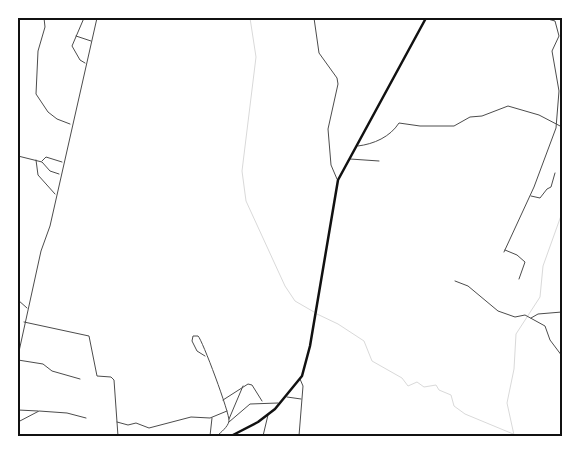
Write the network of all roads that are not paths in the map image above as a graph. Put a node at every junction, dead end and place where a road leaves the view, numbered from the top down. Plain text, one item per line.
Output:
1 (44, 18) edge
2 (84, 18) edge
3 (97, 18) edge
4 (314, 18) edge
5 (426, 18) edge
6 (544, 18) edge
7 (75, 35) junction
8 (92, 42) junction
9 (86, 63) junction
10 (557, 123) junction
11 (71, 125) junction
12 (562, 127) edge
13 (357, 146) junction
14 (18, 156) edge
15 (350, 159) junction
16 (36, 160) junction
17 (378, 161) dead end
18 (42, 162) junction
19 (63, 162) junction
20 (555, 174) dead end
21 (60, 175) junction
22 (338, 180) junction
23 (56, 195) junction
24 (530, 196) junction
25 (519, 280) dead end
26 (456, 281) dead end
27 (18, 300) edge
28 (27, 309) junction
29 (562, 312) edge
30 (530, 318) junction
31 (24, 323) junction
32 (18, 331) edge
33 (22, 333) junction
34 (18, 340) edge
35 (20, 341) junction
36 (18, 356) edge
37 (205, 356) junction
38 (562, 356) edge
39 (18, 360) edge
40 (80, 379) dead end
41 (300, 379) junction
42 (243, 386) junction
43 (287, 397) junction
44 (301, 399) junction
45 (222, 400) junction
46 (263, 402) junction
47 (281, 403) junction
48 (18, 410) edge
49 (39, 411) junction
50 (227, 411) junction
51 (269, 414) junction
52 (86, 418) dead end
53 (212, 418) junction
54 (229, 421) junction
55 (18, 422) edge
56 (116, 422) junction
57 (118, 436) edge
58 (210, 436) edge
59 (217, 436) edge
60 (231, 436) edge
61 (264, 436) edge
62 (299, 436) edge

1 - 11 street
2 - 7 street
3 - 8 street
4 - 22 street
5 - 13 main road
6 - 10 street
7 - 8 street
7 - 9 street
8 - 9 street
9 - 11 street
10 - 12 street
10 - 13 street
10 - 24 street
11 - 19 street
13 - 15 main road
14 - 16 street
15 - 17 street
15 - 22 main road
16 - 18 street
16 - 23 street
18 - 19 street
18 - 21 street
19 - 21 street
20 - 24 street
21 - 23 street
22 - 41 main road
23 - 28 street
24 - 25 street
26 - 30 street
27 - 28 street
28 - 31 street
29 - 30 street
30 - 38 street
31 - 33 street
31 - 56 street
32 - 33 street
33 - 35 street
34 - 35 street
35 - 36 street
37 - 37 street
37 - 45 street
39 - 40 street
41 - 43 main road
41 - 44 street
42 - 45 street
42 - 46 street
42 - 54 street
43 - 44 street
43 - 47 main road
44 - 62 street
45 - 50 street
46 - 47 street
46 - 54 street
47 - 51 main road
48 - 49 street
49 - 52 street
49 - 55 street
50 - 53 street
50 - 54 street
51 - 60 main road
51 - 61 street
53 - 56 street
53 - 58 street
54 - 59 street
56 - 57 street

